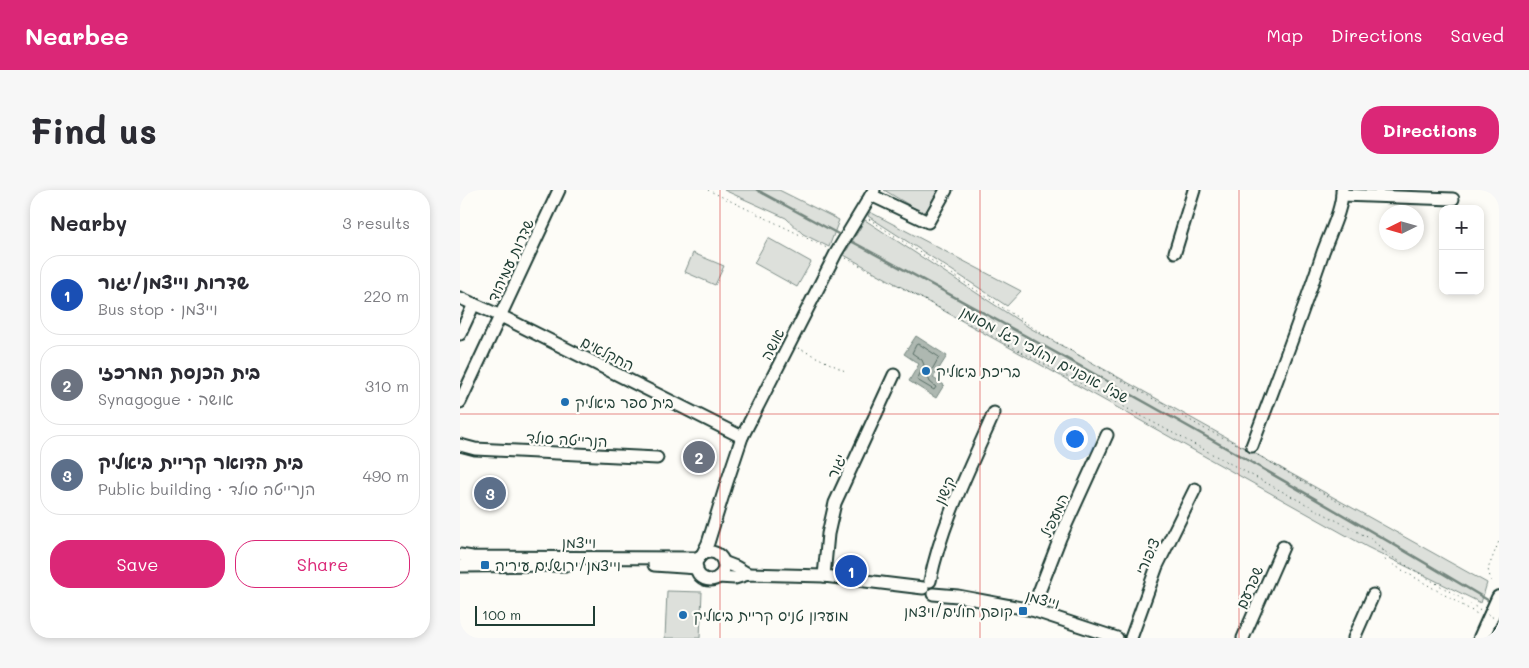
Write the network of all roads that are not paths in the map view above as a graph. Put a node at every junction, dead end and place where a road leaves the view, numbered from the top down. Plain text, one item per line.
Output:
1 (559, 190) edge
2 (946, 190) edge
3 (1194, 190) edge
4 (873, 192) edge
5 (1342, 192) edge
6 (1453, 200) dead end
7 (1175, 252) dead end
8 (460, 298) edge
9 (474, 304) junction
10 (501, 316) junction
11 (460, 334) edge
12 (894, 375) dead end
13 (460, 402) edge
14 (994, 413) dead end
15 (1107, 435) dead end
16 (742, 438) junction
17 (460, 444) edge
18 (1252, 446) road end
19 (475, 449) junction
20 (460, 454) edge
21 (657, 458) dead end
22 (1195, 488) dead end
23 (716, 521) junction
24 (1283, 547) dead end
25 (460, 555) edge
26 (722, 559) junction
27 (699, 560) junction
28 (460, 566) edge
29 (748, 574) junction
30 (824, 576) junction
31 (718, 577) junction
32 (930, 587) junction
33 (1372, 595) dead end
34 (1499, 598) edge
35 (1032, 610) junction
36 (1488, 627) edge
37 (1499, 634) edge
38 (1117, 638) edge
39 (1131, 638) edge
40 (1243, 638) edge
41 (1354, 638) edge
42 (1497, 638) edge

1 - 10 street, שדרות עמיהוד
2 - 4 street
3 - 7 street
4 - 16 street, אושה
5 - 6 street
5 - 18 street
8 - 9 street, החקלאים
9 - 10 street, החקלאים
9 - 11 street
10 - 13 street, שדרות עמיהוד
10 - 16 street, החקלאים
12 - 30 street, יגור
14 - 32 street, קישון
15 - 35 street, המעפיל
16 - 23 street, אושה
17 - 19 street, הנרייטה סולד
19 - 20 street, הנרייטה סולד
19 - 21 street, הנרייטה סולד
22 - 39 street, ציפורי
23 - 26 street, אושה
23 - 27 street, אושה
24 - 40 street, שפרעם
25 - 27 street, וייצמן
26 - 27 street
26 - 29 street, וייצמן
26 - 31 street
27 - 28 street, וייצמן
27 - 31 street
29 - 30 street, וייצמן
29 - 31 street, וייצמן
30 - 32 street, וייצמן
32 - 35 street, וייצמן
33 - 41 street
34 - 36 main road
35 - 38 street, וייצמן
37 - 42 street

